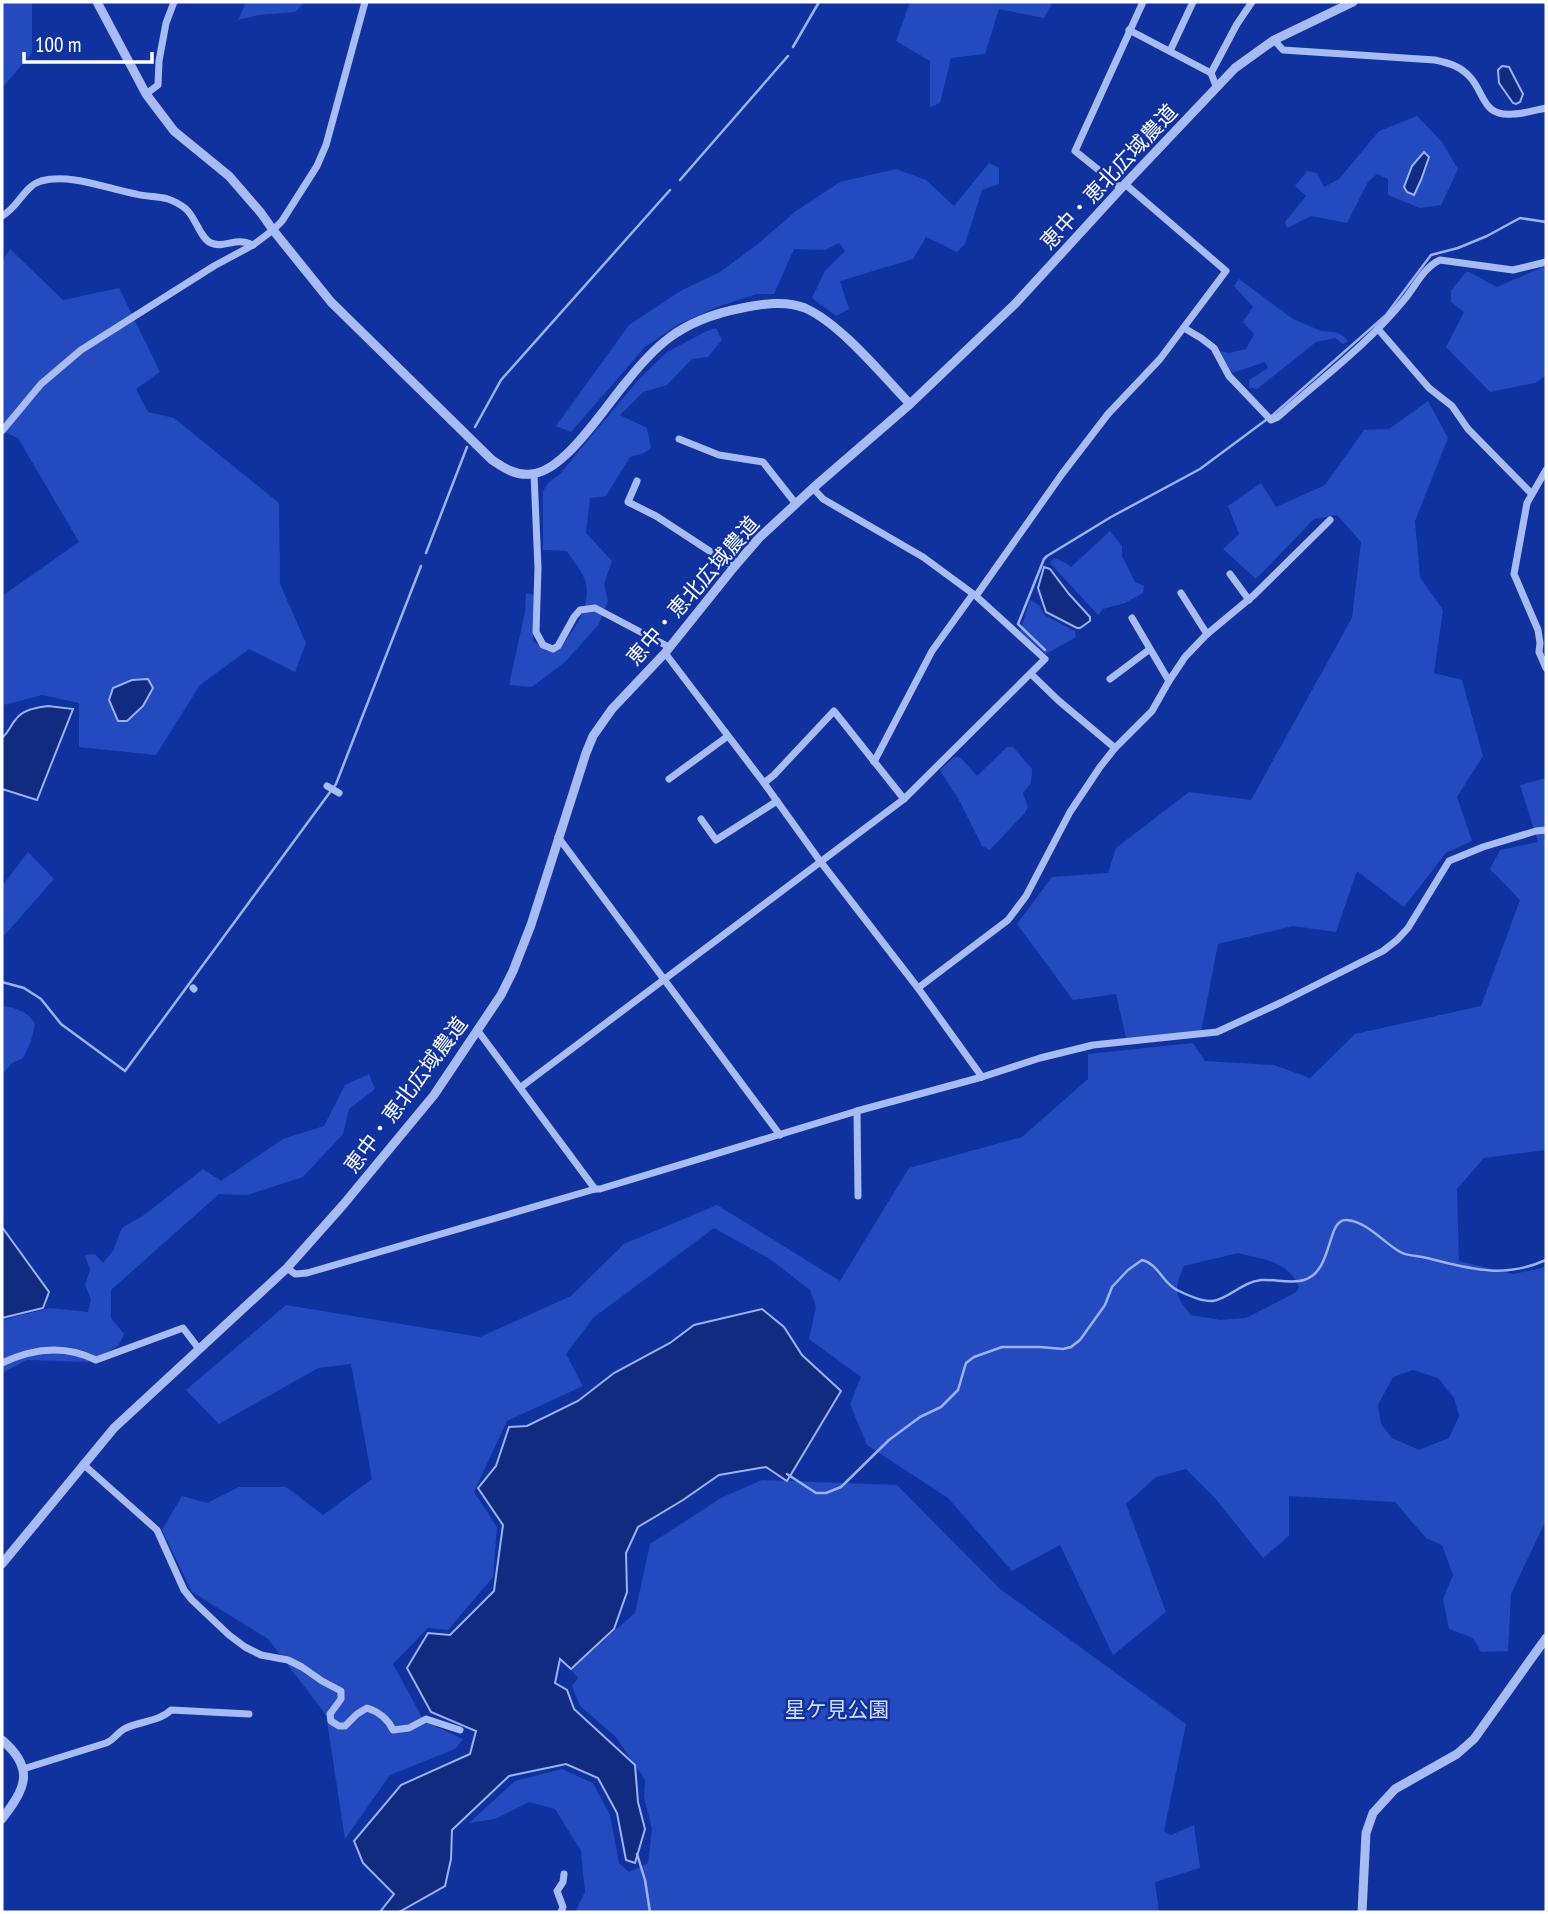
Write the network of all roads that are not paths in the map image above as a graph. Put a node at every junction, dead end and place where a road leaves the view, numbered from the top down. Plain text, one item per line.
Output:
1 (97, 2) edge
2 (174, 2) edge
3 (365, 2) edge
4 (1143, 2) edge
5 (1193, 2) edge
6 (1252, 2) edge
7 (1353, 2) edge
8 (1129, 30) junction
9 (1274, 40) junction
10 (1170, 51) junction
11 (1211, 74) junction
12 (1216, 86) junction
13 (146, 94) junction
14 (1546, 108) edge
15 (1123, 186) junction
16 (2, 216) edge
17 (273, 230) junction
18 (253, 245) junction
19 (1546, 262) edge
20 (1184, 328) junction
21 (1378, 330) junction
22 (910, 404) junction
23 (2, 431) edge
24 (679, 439) dead end
25 (1546, 470) edge
26 (534, 474) junction
27 (637, 481) dead end
28 (813, 488) junction
29 (1531, 493) junction
30 (796, 504) junction
31 (1330, 520) dead end
32 (734, 567) junction
33 (1230, 574) dead end
34 (1181, 593) dead end
35 (974, 595) junction
36 (1249, 600) junction
37 (1132, 618) dead end
38 (1207, 634) junction
39 (1543, 641) edge
40 (1150, 649) junction
41 (667, 650) junction
42 (1546, 668) edge
43 (1031, 674) junction
44 (1110, 679) dead end
45 (1169, 681) junction
46 (728, 736) junction
47 (1115, 748) junction
48 (874, 762) junction
49 (669, 779) dead end
50 (764, 783) junction
51 (327, 786) dead end
52 (338, 792) dead end
53 (904, 799) junction
54 (776, 800) junction
55 (701, 819) dead end
56 (1546, 830) edge
57 (558, 837) junction
58 (820, 861) junction
59 (663, 979) junction
60 (918, 988) junction
61 (478, 1031) junction
62 (982, 1077) junction
63 (521, 1087) junction
64 (857, 1111) junction
65 (780, 1135) junction
66 (595, 1188) junction
67 (858, 1196) dead end
68 (287, 1268) junction
69 (199, 1349) junction
70 (2, 1363) edge
71 (83, 1464) junction
72 (2, 1563) edge
73 (1546, 1638) edge
74 (249, 1714) dead end
75 (460, 1730) dead end
76 (2, 1740) edge
77 (23, 1769) junction
78 (2, 1819) edge
79 (564, 1874) dead end
80 (561, 1912) edge
81 (1362, 1912) edge

1 - 13 street
2 - 13 street
3 - 17 street
4 - 8 street
5 - 10 street
6 - 11 street
7 - 9 street, 恵中・恵北広域農道
8 - 10 street
8 - 15 street
9 - 12 street, 恵中・恵北広域農道
9 - 14 street
10 - 11 street
11 - 12 street
12 - 15 street, 恵中・恵北広域農道
13 - 17 street
15 - 20 street
15 - 22 street, 恵中・恵北広域農道
16 - 18 street
17 - 18 street
17 - 26 street
18 - 23 street
19 - 21 street
20 - 21 street
20 - 35 street
21 - 29 street
22 - 26 street
22 - 28 street, 恵中・恵北広域農道
24 - 30 street
25 - 29 street
26 - 41 street
27 - 32 street
28 - 30 street, 恵中・恵北広域農道
28 - 35 street
29 - 39 street
30 - 32 street, 恵中・恵北広域農道
31 - 36 street
32 - 41 street, 恵中・恵北広域農道
33 - 36 street
34 - 38 street
35 - 43 street
35 - 48 street
36 - 38 street
37 - 40 street
38 - 45 street
39 - 42 street
40 - 44 street
40 - 45 street
41 - 46 street
41 - 57 street, 恵中・恵北広域農道
43 - 47 street
43 - 53 street
45 - 47 street
46 - 49 street
46 - 50 street
47 - 60 street
48 - 50 street
48 - 53 street
50 - 54 street
51 - 52 street
53 - 58 street
54 - 55 street
54 - 58 street
56 - 62 street
57 - 59 street
57 - 61 street, 恵中・恵北広域農道
58 - 59 street
58 - 60 street
59 - 63 street
59 - 65 street
60 - 62 street
61 - 63 street
61 - 68 street, 恵中・恵北広域農道
62 - 64 street
63 - 66 street
64 - 65 street
64 - 67 street
65 - 66 street
66 - 68 street
68 - 69 street, 恵中・恵北広域農道
69 - 70 street
69 - 71 street, 恵中・恵北広域農道
71 - 72 street, 恵中・恵北広域農道
71 - 75 street
73 - 81 street
74 - 77 street
76 - 77 street
77 - 78 street
79 - 80 street

